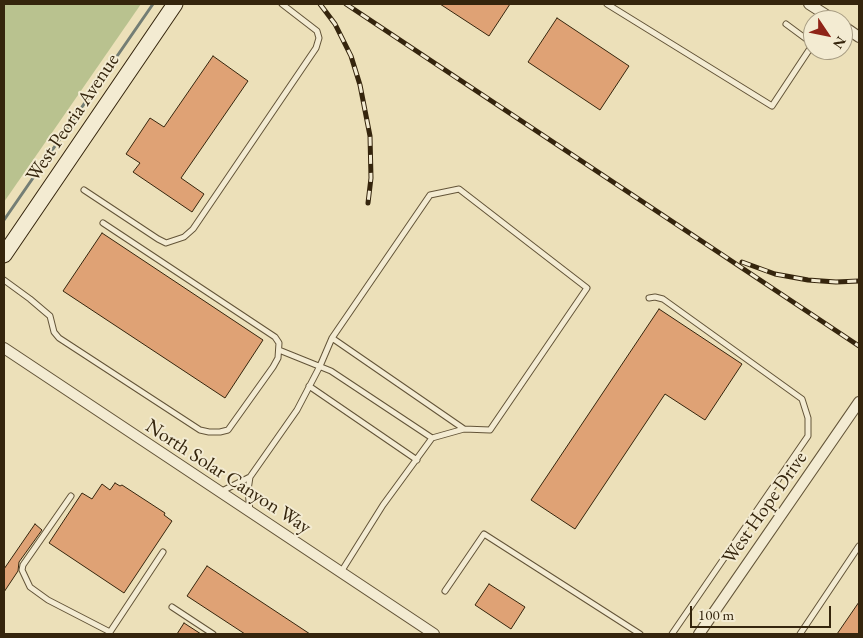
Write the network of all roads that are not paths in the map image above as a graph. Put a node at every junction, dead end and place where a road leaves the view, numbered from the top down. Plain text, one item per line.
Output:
1 (175, 4) edge
2 (282, 4) edge
3 (607, 4) edge
4 (786, 24) dead end
5 (803, 37) edge
6 (803, 59) edge
7 (84, 190) dead end
8 (103, 223) dead end
9 (4, 255) edge
10 (4, 280) edge
11 (649, 298) dead end
12 (332, 338) junction
13 (4, 348) edge
14 (279, 350) junction
15 (320, 366) junction
16 (309, 386) junction
17 (859, 402) edge
18 (464, 429) junction
19 (432, 438) junction
20 (417, 460) junction
21 (250, 477) junction
22 (220, 492) junction
23 (71, 496) dead end
24 (250, 512) junction
25 (859, 546) edge
26 (163, 552) dead end
27 (340, 572) junction
28 (446, 591) dead end
29 (172, 608) dead end
30 (419, 630) edge
31 (213, 634) edge
32 (434, 634) edge
33 (640, 634) edge
34 (672, 634) edge
35 (699, 634) edge
36 (800, 634) edge

1 - 9 main road, West Peoria Avenue
2 - 7 lane
3 - 6 lane
4 - 5 lane
8 - 14 lane
10 - 14 lane
11 - 34 lane
12 - 15 lane
12 - 18 lane
12 - 18 lane
13 - 22 street, North Solar Canyon Way
14 - 15 lane
15 - 16 lane
15 - 19 lane
16 - 20 lane
16 - 21 lane
17 - 35 street, West Hope Drive
18 - 19 lane
19 - 20 lane
20 - 27 lane
21 - 22 lane
21 - 24 lane
22 - 24 street, North Solar Canyon Way
23 - 26 lane
24 - 27 street, North Solar Canyon Way
25 - 36 lane
27 - 30 street, North Solar Canyon Way
28 - 33 lane
29 - 31 lane
30 - 32 street, North Solar Canyon Way

